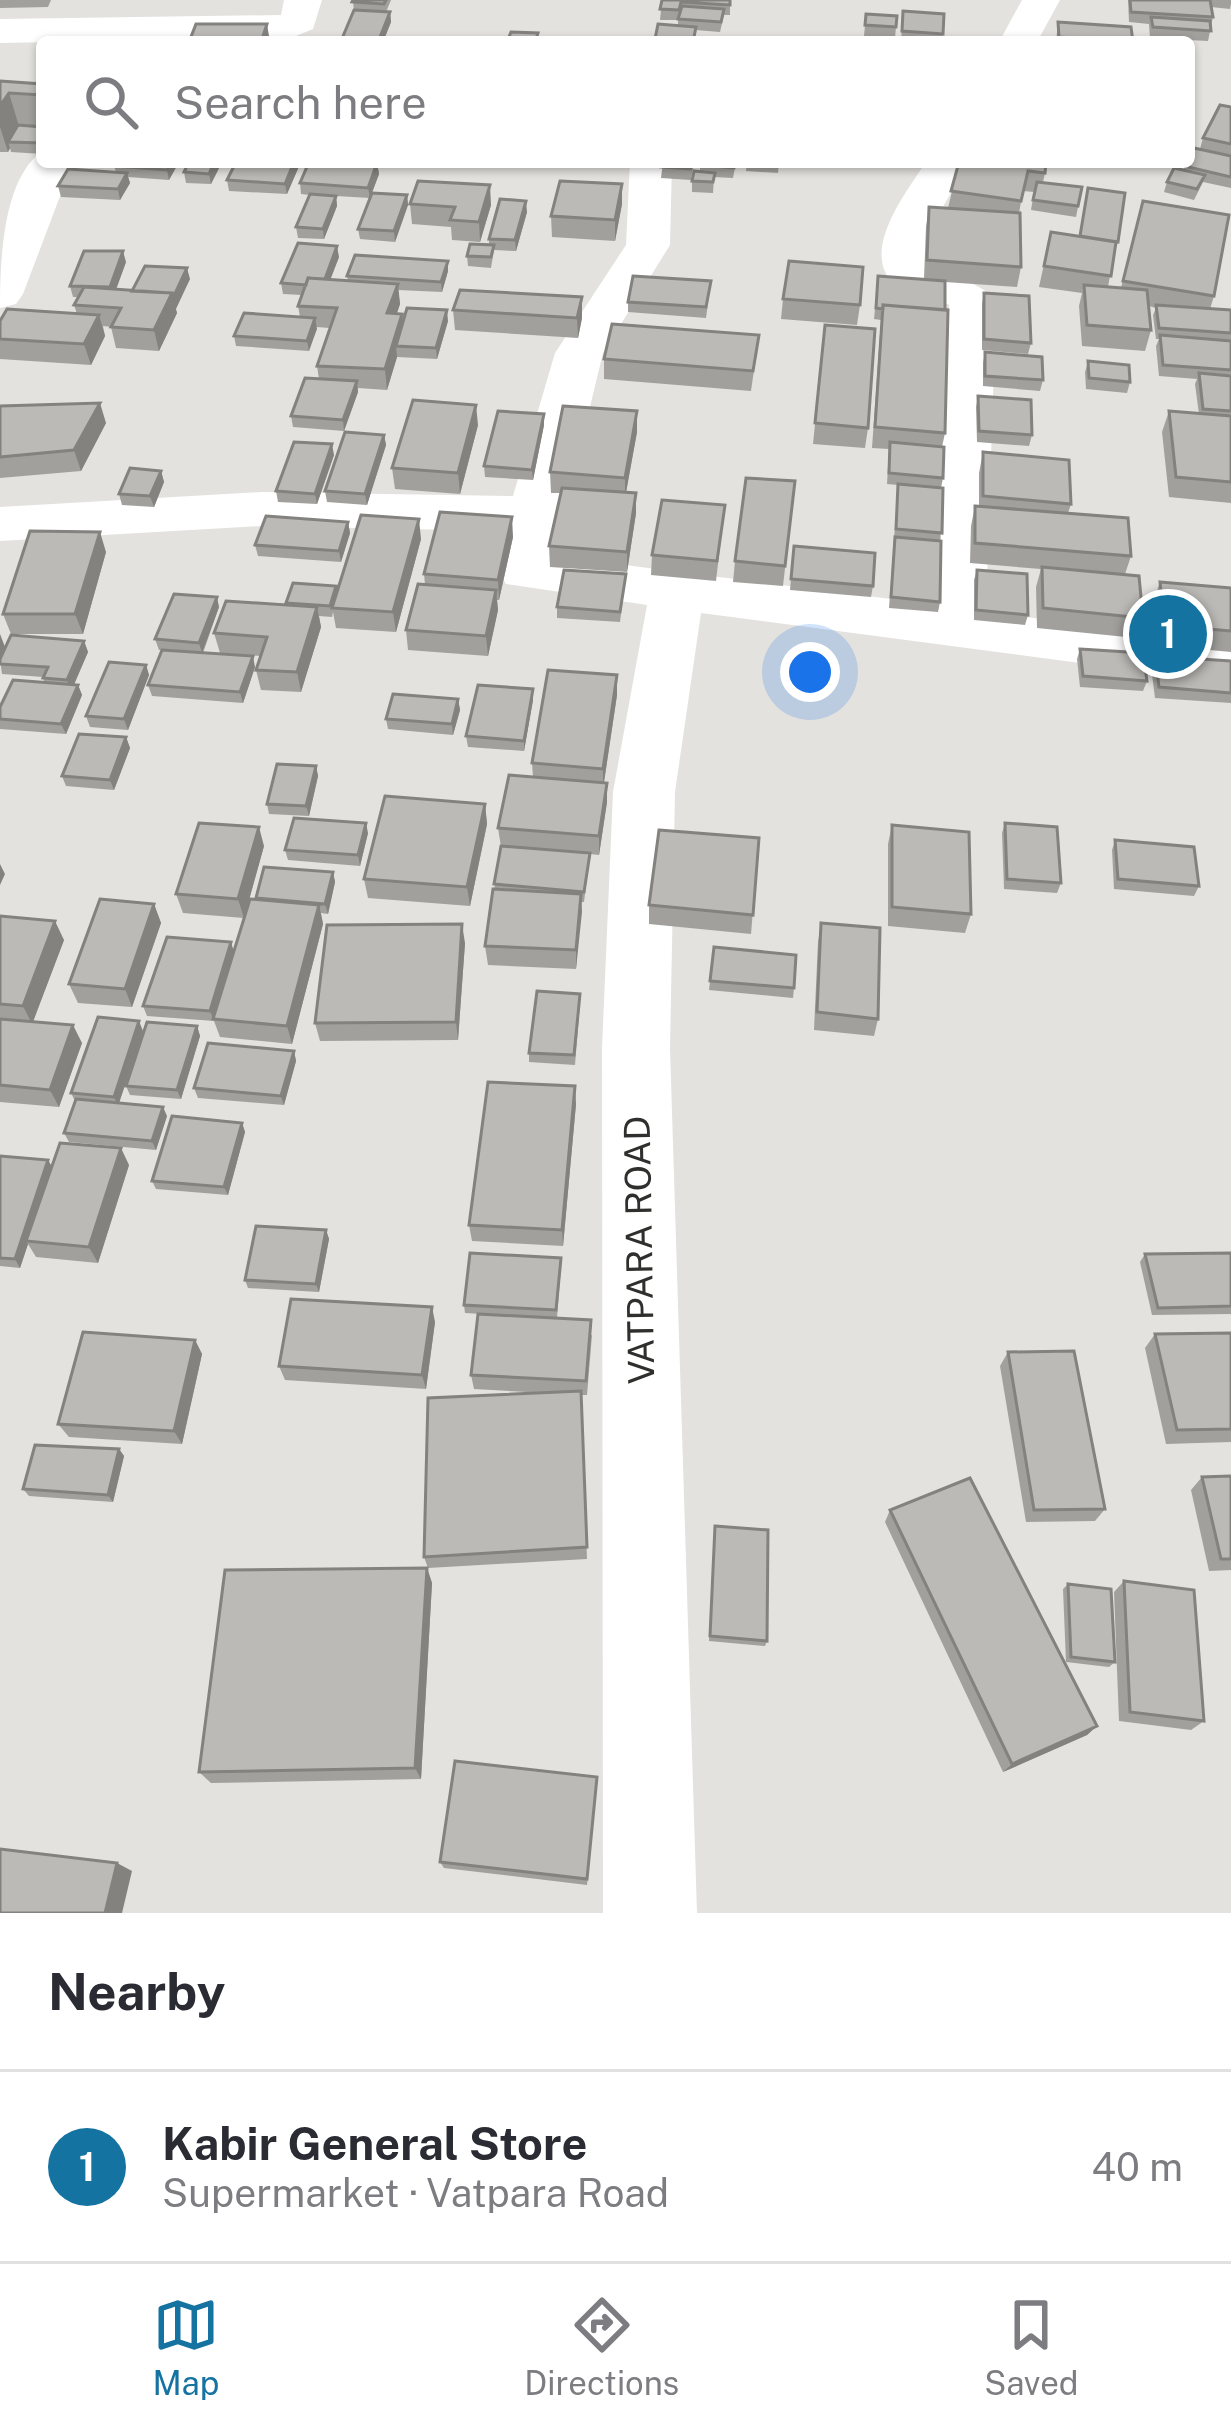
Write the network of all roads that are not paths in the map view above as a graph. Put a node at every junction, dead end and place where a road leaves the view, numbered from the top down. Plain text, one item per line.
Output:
1 (303, 0) edge
2 (1041, 0) edge
3 (107, 25) edge
4 (0, 31) edge
5 (1021, 36) edge
6 (50, 168) edge
7 (651, 168) edge
8 (943, 168) edge
9 (0, 294) edge
10 (534, 514) junction
11 (0, 524) edge
12 (677, 589) junction
13 (957, 625) junction
14 (1231, 663) edge
15 (650, 1913) edge

1 - 3 street
2 - 5 street
3 - 4 street
6 - 9 street
7 - 10 street
8 - 13 street
10 - 11 street
10 - 12 street
12 - 13 street
12 - 15 street, VATPARA ROAD
13 - 14 street

